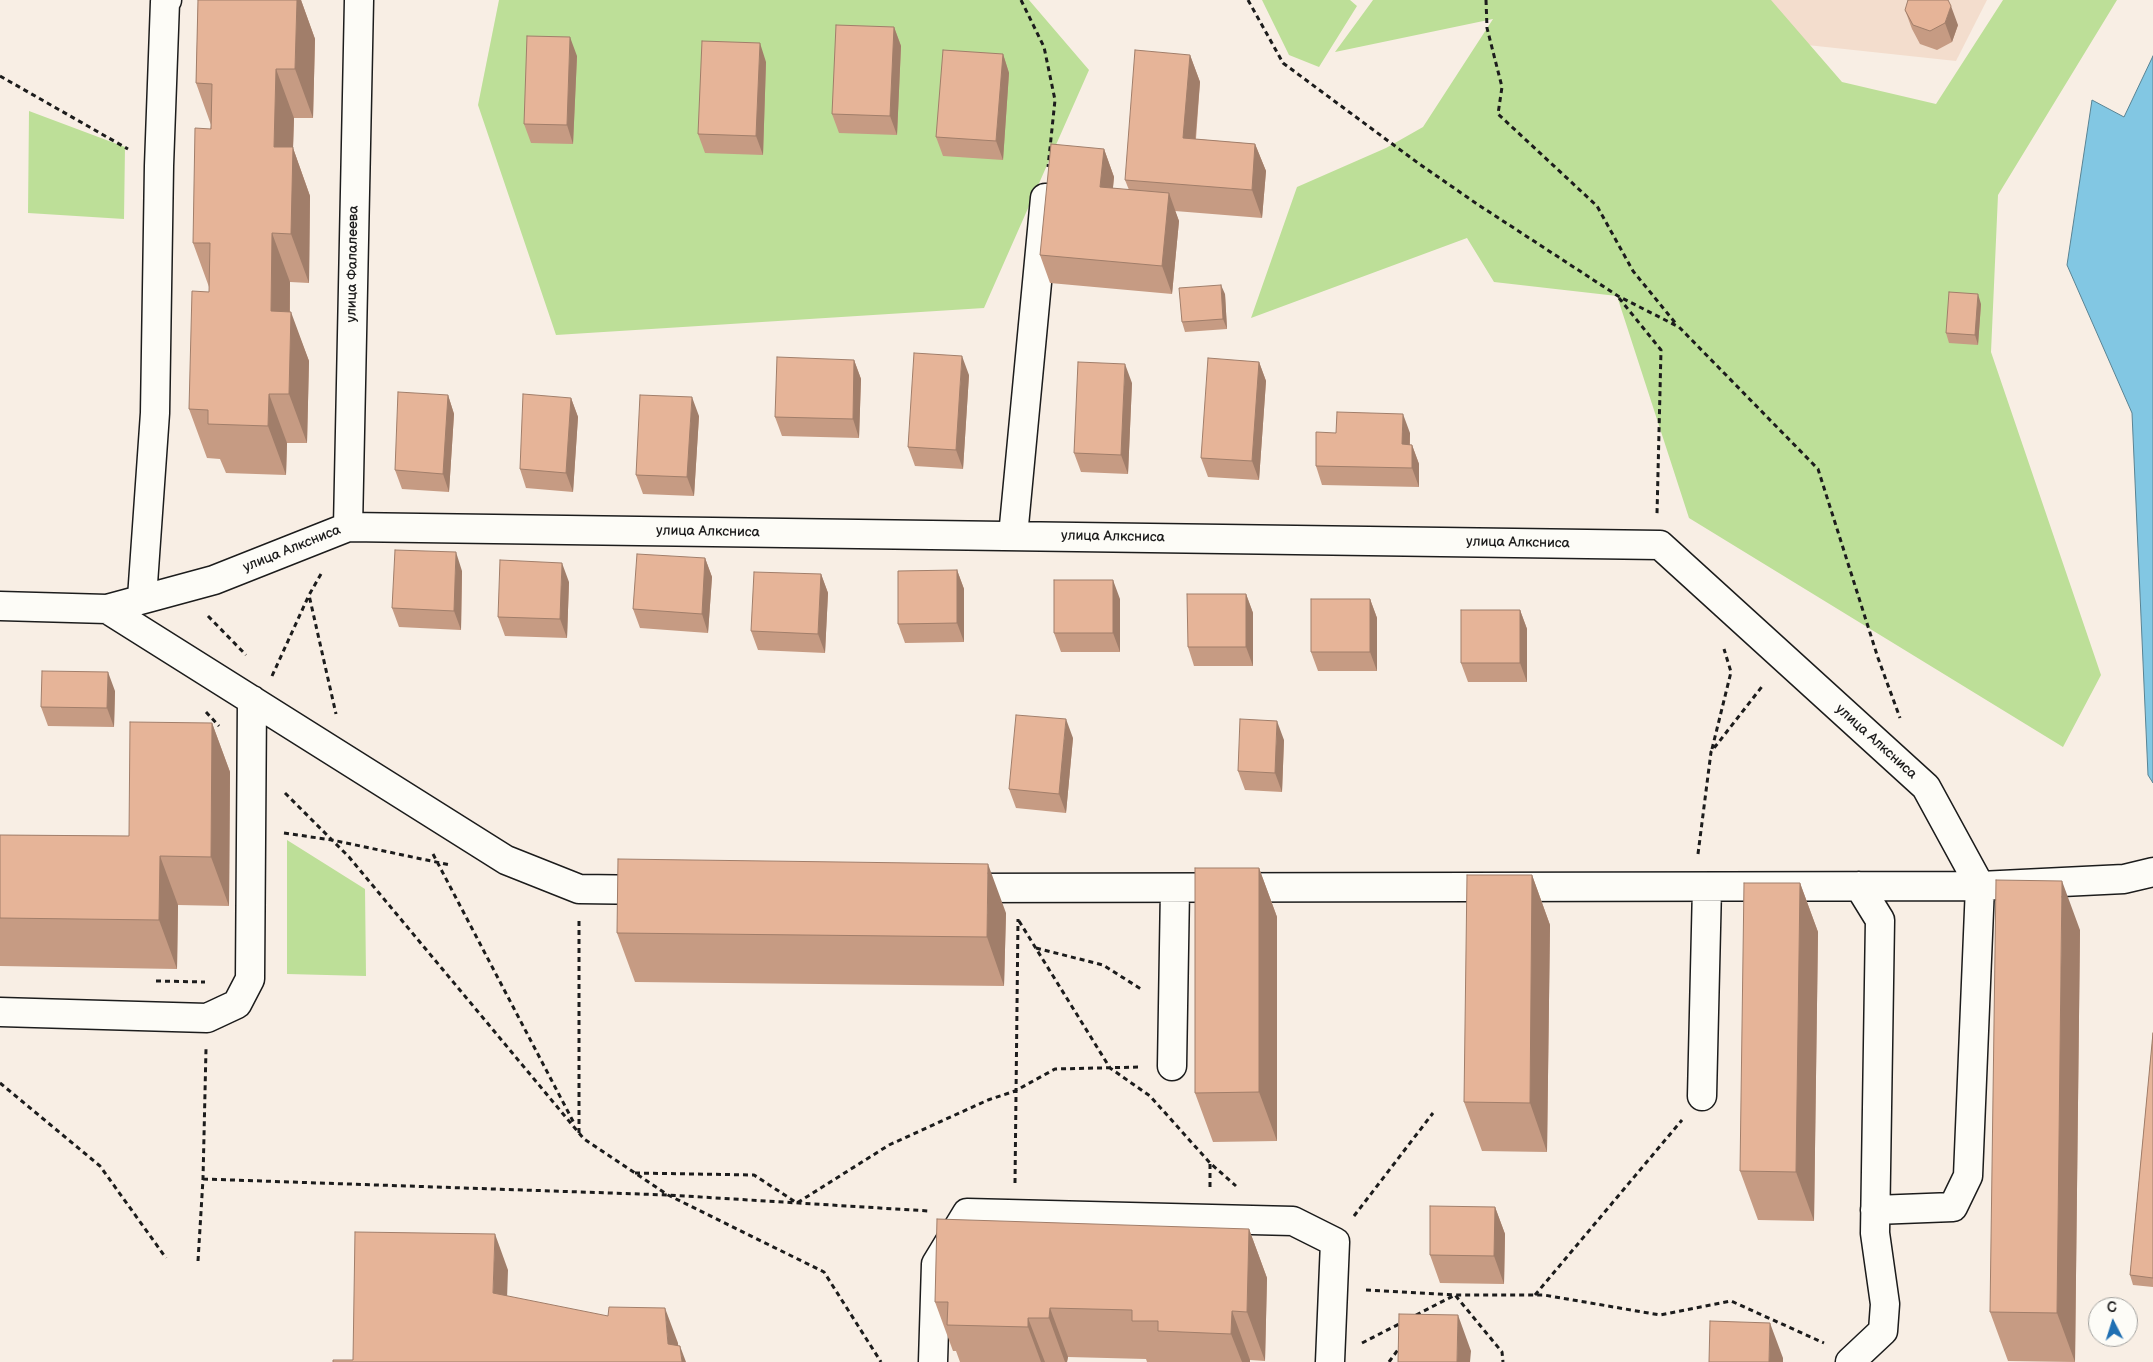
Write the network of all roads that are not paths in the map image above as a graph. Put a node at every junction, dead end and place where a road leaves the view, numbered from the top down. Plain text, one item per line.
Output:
1 (167, 0) edge
2 (359, 0) edge
3 (1045, 198) edge
4 (348, 527) junction
5 (1013, 536) junction
6 (142, 598) junction
7 (0, 606) edge
8 (107, 609) junction
9 (261, 690) junction
10 (2152, 875) edge
11 (1859, 886) junction
12 (1980, 886) junction
13 (1700, 887) junction
14 (939, 888) edge
15 (1175, 889) junction
16 (684, 890) edge
17 (0, 1012) edge
18 (1172, 1066) road end
19 (1702, 1096) road end
20 (1875, 1210) junction
21 (1840, 1355) edge
22 (1330, 1361) edge
23 (934, 1362) edge

1 - 6 street
2 - 4 street, улица Фалалеева
3 - 5 street
4 - 5 street, улица Алксниса
4 - 6 street, улица Алксниса
5 - 12 street, улица Алксниса
6 - 8 street, улица Алксниса
7 - 8 street, улица Алксниса
8 - 9 street
9 - 16 street
9 - 17 street
10 - 12 street
11 - 12 street
11 - 13 street
11 - 20 street
12 - 20 street
13 - 15 street
13 - 19 street
14 - 15 street
15 - 18 street
20 - 21 street
22 - 23 street

